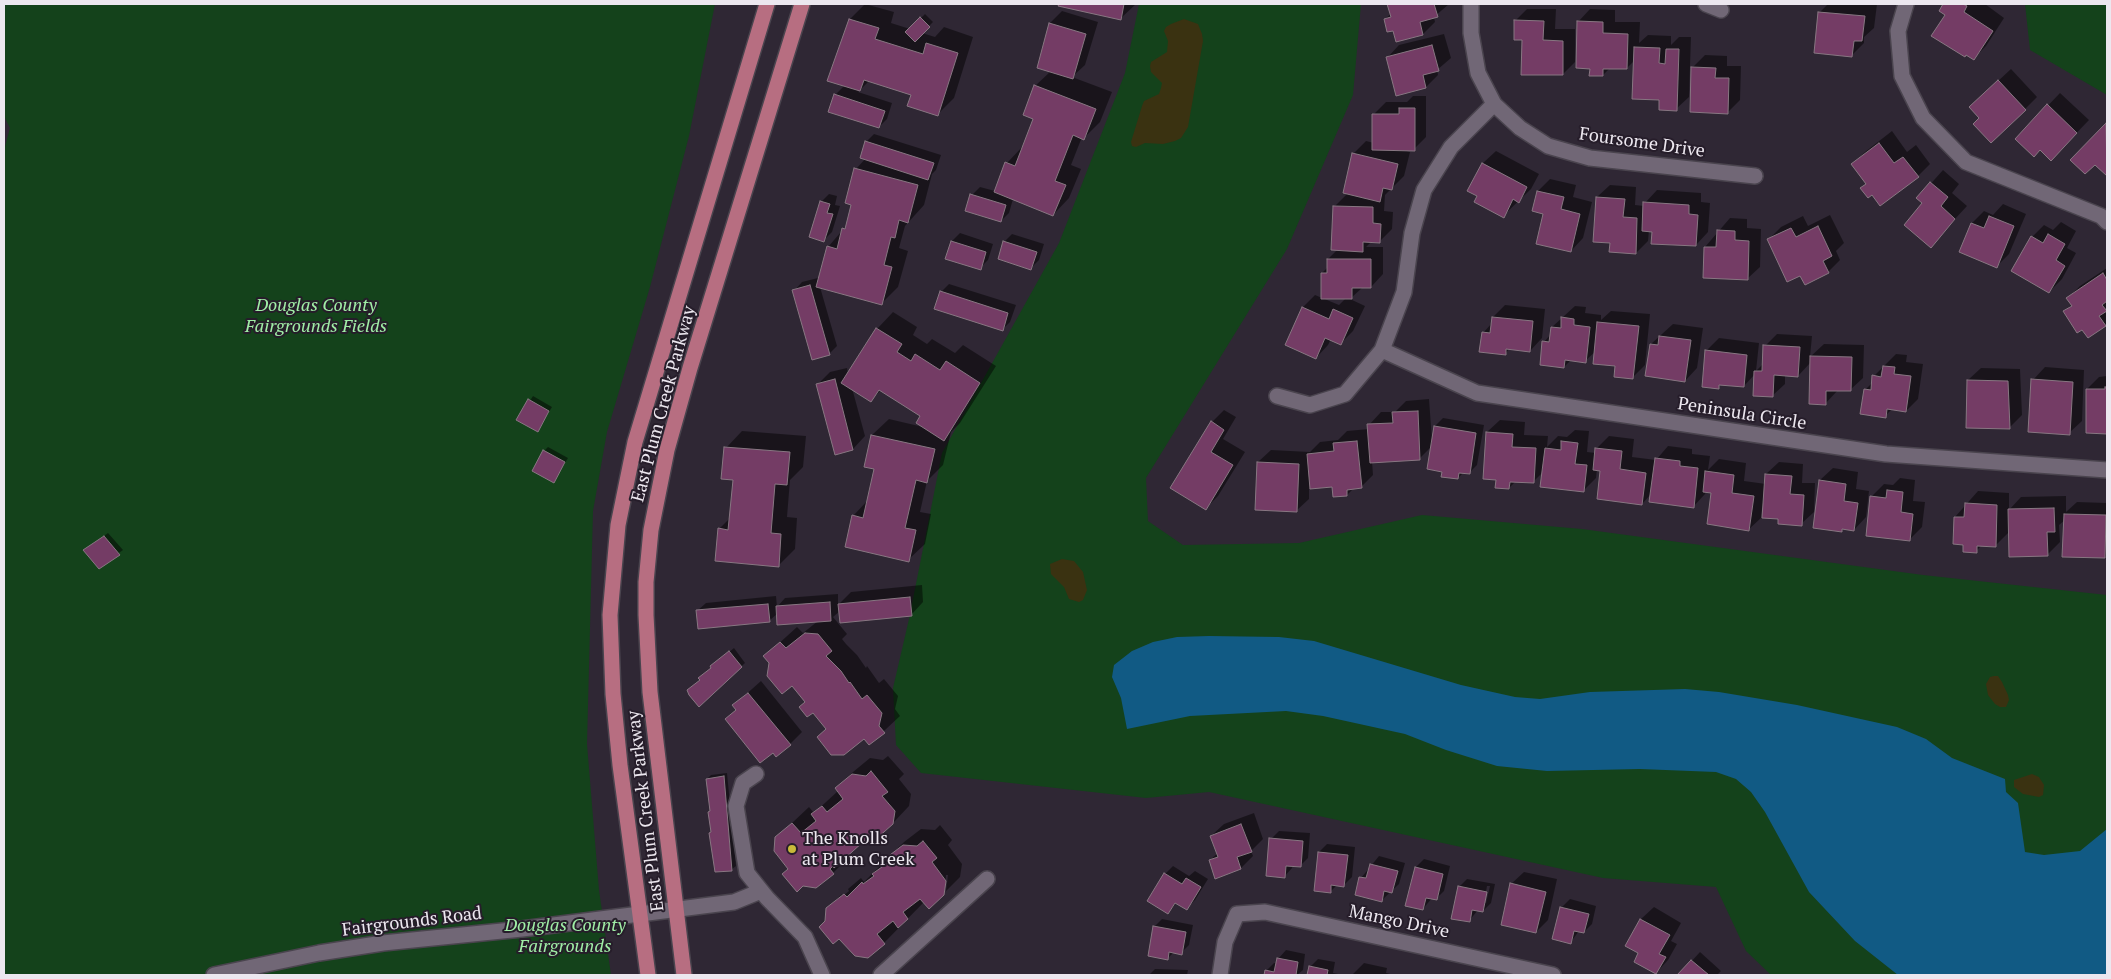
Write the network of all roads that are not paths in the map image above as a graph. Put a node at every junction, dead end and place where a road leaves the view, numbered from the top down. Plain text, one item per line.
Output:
1 (767, 4) edge
2 (802, 4) edge
3 (1472, 4) edge
4 (1706, 4) edge
5 (1906, 4) edge
6 (1721, 10) dead end
7 (1494, 104) junction
8 (1755, 176) dead end
9 (2107, 222) edge
10 (1382, 350) junction
11 (1276, 396) dead end
12 (2107, 470) edge
13 (756, 774) dead end
14 (987, 879) dead end
15 (761, 891) junction
16 (676, 910) junction
17 (640, 914) junction
18 (214, 975) edge
19 (648, 975) edge
20 (684, 975) edge
21 (822, 975) edge
22 (881, 975) edge
23 (1220, 975) edge
24 (1553, 975) edge

1 - 17 main road, East Plum Creek Parkway
2 - 16 main road, East Plum Creek Parkway
3 - 7 street, Foursome Drive
4 - 6 street
5 - 9 street
7 - 8 street, Foursome Drive
7 - 10 street
10 - 11 street
10 - 12 street, Peninsula Circle
13 - 15 street
14 - 22 street
15 - 16 street, Fairgrounds Road
15 - 21 street
16 - 17 street, Fairgrounds Road
16 - 20 main road, East Plum Creek Parkway
17 - 18 street, Fairgrounds Road
17 - 19 main road, East Plum Creek Parkway
23 - 24 street, Mango Drive

